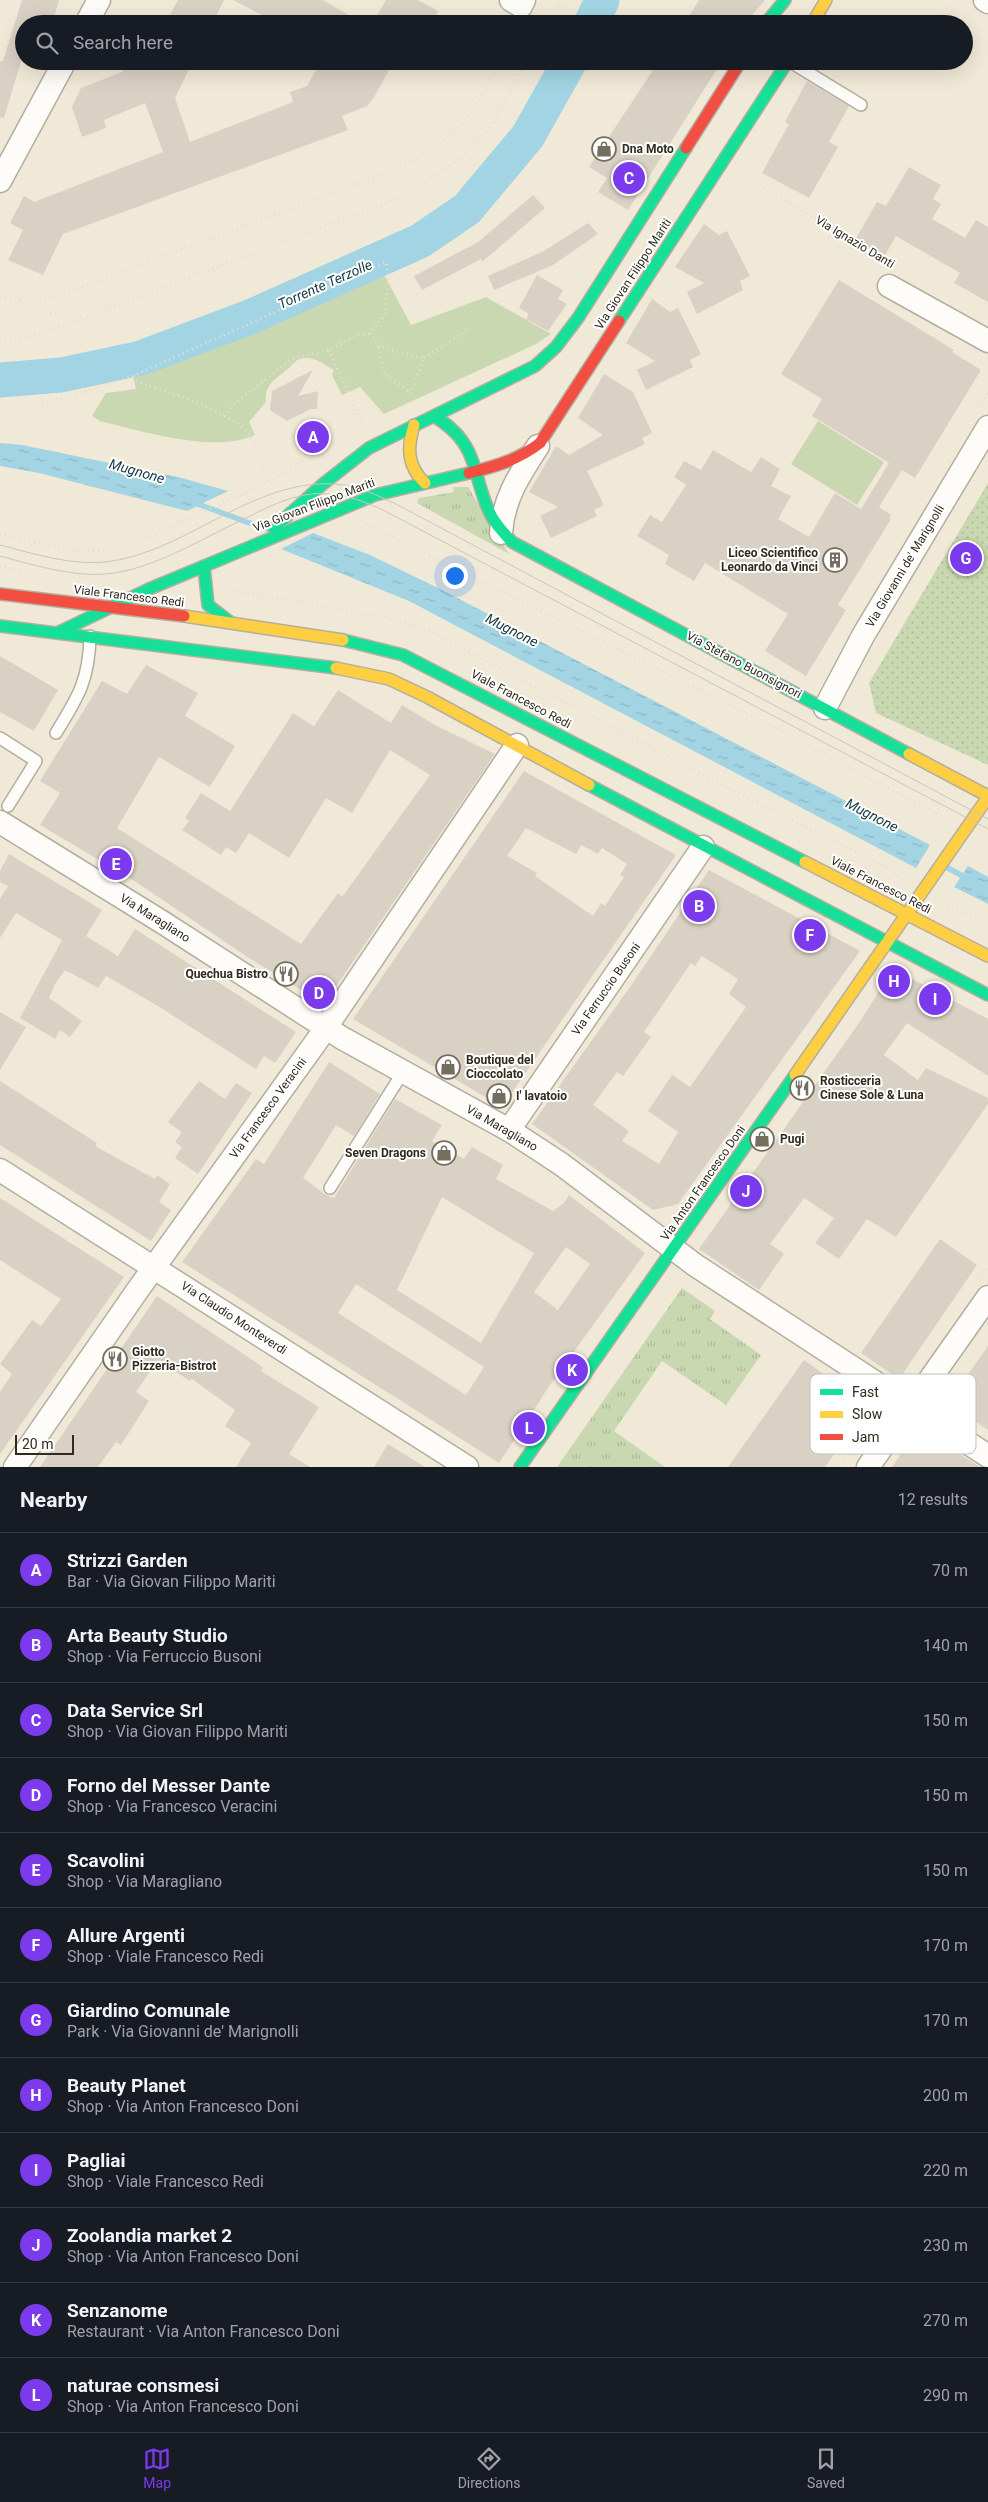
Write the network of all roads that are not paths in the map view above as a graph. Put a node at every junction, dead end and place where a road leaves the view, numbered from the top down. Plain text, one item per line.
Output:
1 (99, 0) edge
2 (785, 0) edge
3 (826, 0) edge
4 (984, 0) edge
5 (988, 2) edge
6 (91, 15) edge
7 (772, 15) edge
8 (817, 15) edge
9 (60, 70) edge
10 (735, 70) edge
11 (783, 70) edge
12 (804, 70) edge
13 (861, 105) dead end
14 (0, 181) edge
15 (889, 286) road end
16 (988, 341) edge
17 (434, 416) junction
18 (414, 425) junction
19 (988, 427) edge
20 (540, 443) junction
21 (476, 471) junction
22 (425, 483) junction
23 (501, 533) junction
24 (250, 545) junction
25 (204, 567) junction
26 (0, 594) edge
27 (111, 607) junction
28 (230, 622) junction
29 (0, 626) edge
30 (59, 632) junction
31 (90, 636) junction
32 (825, 708) junction
33 (56, 733) dead end
34 (0, 738) edge
35 (517, 745) junction
36 (988, 796) edge
37 (4, 814) edge
38 (703, 847) junction
39 (908, 914) junction
40 (888, 942) junction
41 (988, 956) edge
42 (988, 995) edge
43 (326, 1028) junction
44 (403, 1072) junction
45 (509, 1130) junction
46 (0, 1170) edge
47 (330, 1188) dead end
48 (674, 1249) junction
49 (154, 1267) junction
50 (988, 1297) edge
51 (864, 1374) edge
52 (935, 1374) edge
53 (976, 1448) edge
54 (878, 1454) edge
55 (988, 1456) edge
56 (15, 1467) edge
57 (467, 1467) edge
58 (520, 1467) edge
59 (868, 1467) edge

1 - 6 street
2 - 7 street
3 - 8 street
4 - 5 street
9 - 14 street
10 - 17 street, Via Giovan Filippo Mariti
11 - 20 street, Via Giovan Filippo Mariti
12 - 13 lane
15 - 16 street, Via Ignazio Danti
17 - 18 street, Via Giovan Filippo Mariti
17 - 21 street
18 - 22 street
18 - 24 street, Via Giovan Filippo Mariti
19 - 32 street, Via Giovanni de' Marignolli
20 - 21 street, Via Giovan Filippo Mariti
20 - 23 street
21 - 22 street, Via Giovan Filippo Mariti
21 - 23 street, Via Stefano Buonsignori
22 - 24 street, Via Giovan Filippo Mariti
23 - 32 street, Via Stefano Buonsignori
24 - 25 street, Via Giovan Filippo Mariti
25 - 27 street, Via Giovan Filippo Mariti
25 - 28 street
26 - 27 street, Viale Francesco Redi
27 - 28 street, Viale Francesco Redi
27 - 30 street, Via Giovan Filippo Mariti
28 - 39 street, Viale Francesco Redi
29 - 30 street
30 - 31 street
31 - 33 lane
31 - 35 street
32 - 36 street, Via Stefano Buonsignori
34 - 37 lane
35 - 38 street
35 - 43 street, Via Francesco Veracini
36 - 39 street, Via Anton Francesco Doni
37 - 43 street, Via Maragliano
38 - 40 street
38 - 45 street, Via Ferruccio Busoni
39 - 40 street, Via Anton Francesco Doni
39 - 41 street, Viale Francesco Redi
40 - 42 street
40 - 48 street, Via Anton Francesco Doni
43 - 44 street, Via Maragliano
43 - 49 street, Via Francesco Veracini
44 - 45 street, Via Maragliano
44 - 47 lane
45 - 48 street, Via Maragliano
46 - 49 street, Via Claudio Monteverdi
48 - 51 street, Via Maragliano
48 - 58 street, Via Anton Francesco Doni
49 - 56 street, Via Francesco Veracini
49 - 57 street, Via Claudio Monteverdi
50 - 52 street
53 - 55 street, Via Maragliano
54 - 59 street

